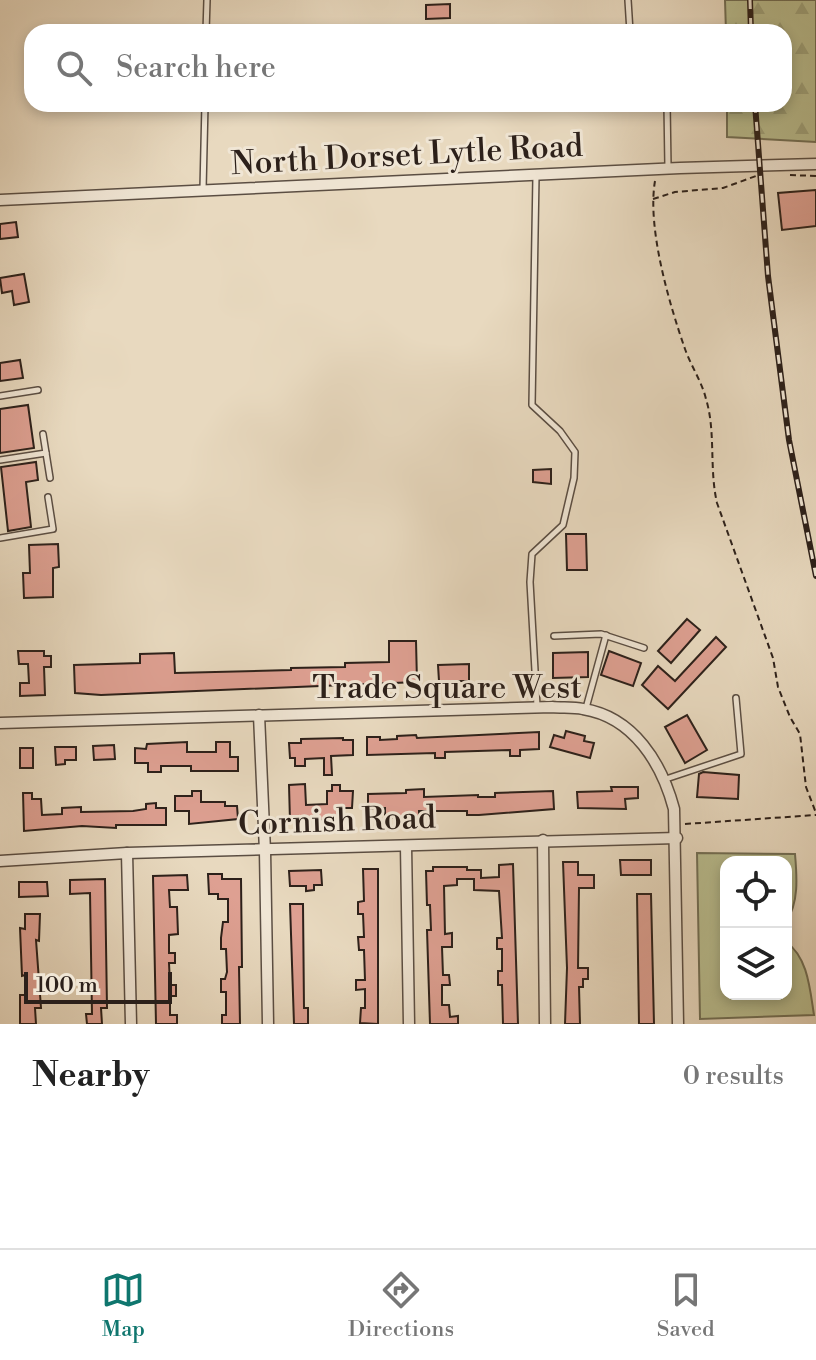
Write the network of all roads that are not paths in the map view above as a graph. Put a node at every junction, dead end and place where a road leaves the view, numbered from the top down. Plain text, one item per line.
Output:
1 (207, 0) edge
2 (628, 0) edge
3 (206, 24) edge
4 (630, 24) edge
5 (205, 112) edge
6 (666, 112) edge
7 (816, 164) edge
8 (662, 169) junction
9 (536, 175) junction
10 (203, 190) junction
11 (0, 200) edge
12 (38, 390) dead end
13 (0, 396) edge
14 (43, 434) dead end
15 (46, 453) junction
16 (0, 460) edge
17 (50, 478) dead end
18 (48, 497) dead end
19 (0, 538) edge
20 (606, 635) junction
21 (554, 636) dead end
22 (644, 648) dead end
23 (736, 698) dead end
24 (537, 707) junction
25 (585, 709) junction
26 (259, 715) junction
27 (0, 723) edge
28 (666, 779) junction
29 (677, 838) junction
30 (543, 840) junction
31 (406, 846) junction
32 (265, 851) junction
33 (127, 853) junction
34 (0, 861) edge
35 (131, 1024) edge
36 (268, 1024) edge
37 (409, 1024) edge
38 (545, 1024) edge
39 (678, 1024) edge

1 - 3 lane
2 - 4 lane
5 - 10 lane
6 - 8 lane
7 - 8 street, North Dorset Lytle Road
8 - 9 street, North Dorset Lytle Road
9 - 10 street, North Dorset Lytle Road
9 - 24 lane
10 - 11 street, North Dorset Lytle Road
12 - 13 lane
14 - 15 lane
15 - 16 lane
15 - 17 lane
18 - 19 lane
20 - 21 lane
20 - 22 lane
20 - 25 lane
23 - 28 lane
24 - 25 street, Trade Square West
24 - 26 street, Trade Square West
25 - 28 street, Trade Square West
26 - 27 street, Trade Square West
26 - 32 street
28 - 29 street, Trade Square West
29 - 30 street, Cornish Road
29 - 39 street, Trade Square West
30 - 31 street, Cornish Road
30 - 38 street
31 - 32 street, Cornish Road
31 - 37 street
32 - 33 street, Cornish Road
32 - 36 street
33 - 34 street, Cornish Road
33 - 35 street

